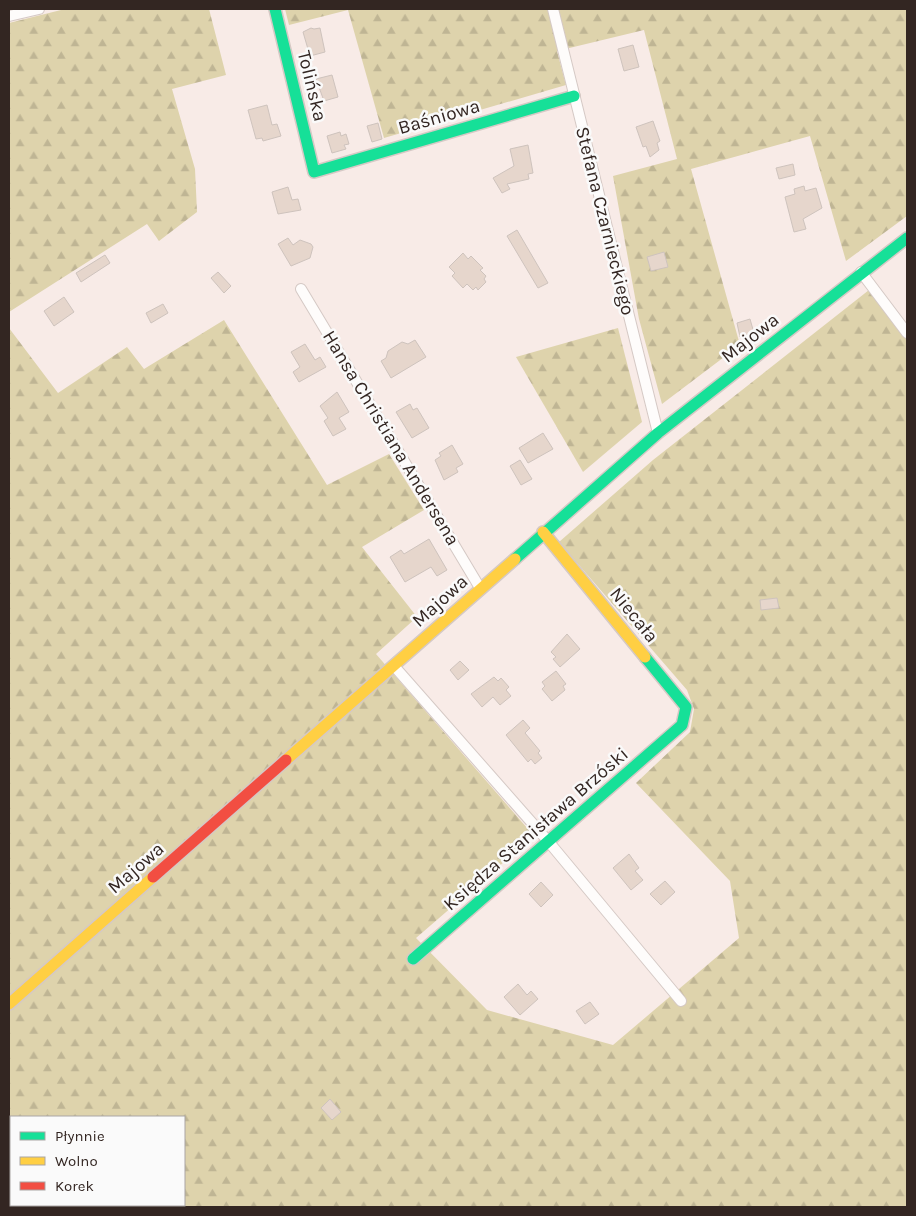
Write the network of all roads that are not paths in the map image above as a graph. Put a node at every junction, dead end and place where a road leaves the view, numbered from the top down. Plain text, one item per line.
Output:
1 (39, 9) edge
2 (275, 9) edge
3 (553, 9) edge
4 (9, 16) edge
5 (574, 96) junction
6 (314, 172) joint
7 (907, 238) edge
8 (861, 272) junction
9 (301, 289) dead end
10 (907, 333) edge
11 (658, 433) junction
12 (543, 532) junction
13 (480, 588) junction
14 (394, 666) junction
15 (682, 725) joint
16 (548, 841) junction
17 (413, 960) dead end
18 (682, 1001) dead end
19 (9, 1004) edge

1 - 4 street
2 - 6 street, Tolińska
3 - 5 street, Stefana Czarnieckiego
5 - 6 street, Baśniowa
5 - 11 street, Stefana Czarnieckiego
7 - 8 street, Majowa
8 - 10 street
8 - 11 street, Majowa
9 - 13 street, Hansa Christiana Andersena
11 - 12 street, Majowa
12 - 13 street, Majowa
12 - 15 street, Niecała
13 - 14 street, Majowa
14 - 16 street
14 - 19 street, Majowa
15 - 16 street, Księdza Stanisława Brzóski
16 - 17 street, Księdza Stanisława Brzóski
16 - 18 street

